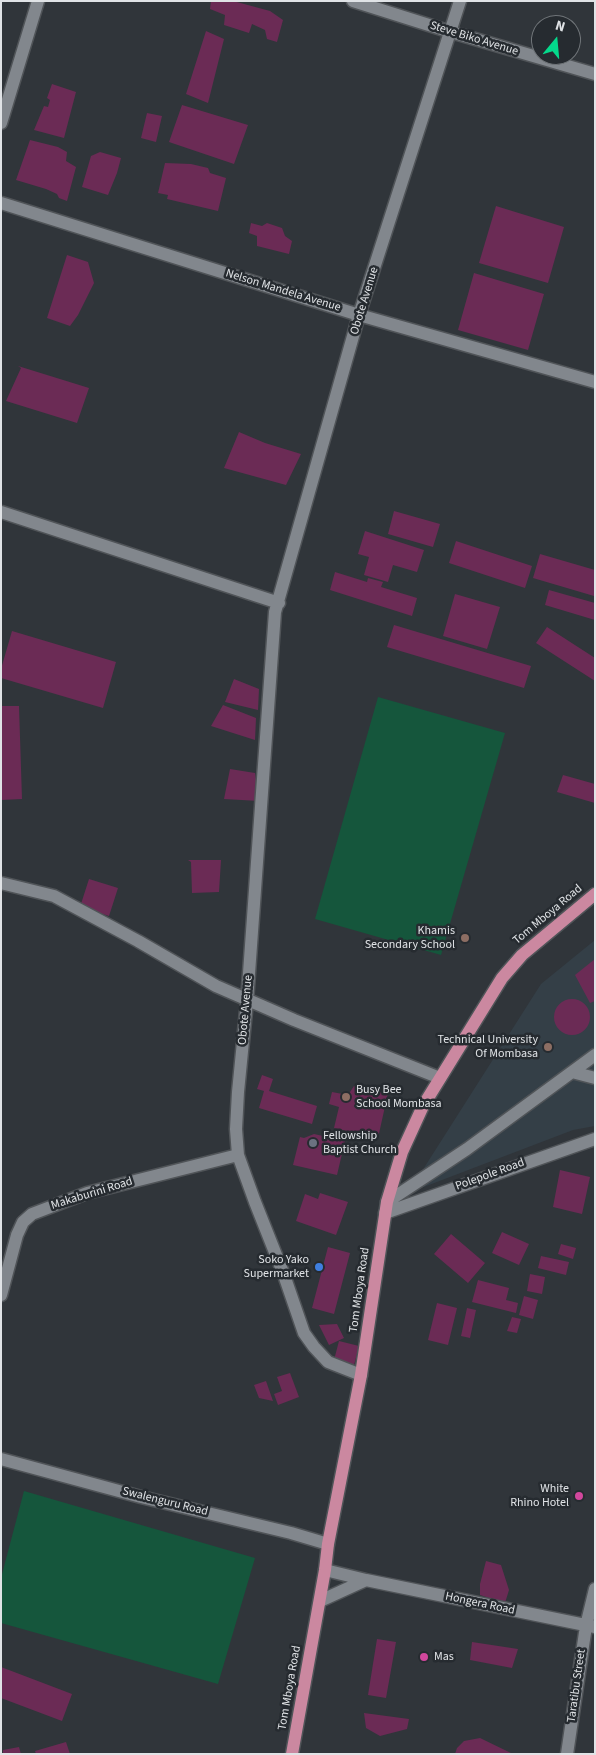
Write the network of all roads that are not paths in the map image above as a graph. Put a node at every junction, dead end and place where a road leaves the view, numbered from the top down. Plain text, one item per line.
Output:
1 (38, 1) edge
2 (353, 1) edge
3 (460, 1) edge
4 (451, 32) junction
5 (595, 74) edge
6 (1, 123) edge
7 (1, 203) edge
8 (359, 315) junction
9 (595, 382) edge
10 (1, 512) edge
11 (279, 603) junction
12 (1, 884) edge
13 (595, 894) edge
14 (247, 1001) junction
15 (594, 1056) edge
16 (572, 1072) junction
17 (440, 1078) junction
18 (595, 1078) edge
19 (595, 1139) edge
20 (238, 1155) junction
21 (386, 1208) junction
22 (1, 1295) edge
23 (361, 1375) junction
24 (1, 1459) edge
25 (328, 1544) junction
26 (325, 1570) junction
27 (366, 1580) junction
28 (595, 1589) edge
29 (320, 1601) junction
30 (590, 1626) edge
31 (292, 1754) edge
32 (567, 1754) edge

1 - 6 street
2 - 4 street, Steve Biko Avenue
3 - 4 street, Obote Avenue
4 - 5 street, Steve Biko Avenue
4 - 8 street, Obote Avenue
7 - 8 street, Nelson Mandela Avenue
8 - 9 street, Nelson Mandela Avenue
8 - 11 street, Obote Avenue
10 - 11 street
11 - 14 street, Obote Avenue
12 - 14 street
13 - 17 main road, Tom Mboya Road
14 - 17 street
14 - 20 street, Obote Avenue
15 - 16 street
16 - 18 street
16 - 21 street
17 - 21 main road, Tom Mboya Road
19 - 21 street, Polepole Road
20 - 22 street, Makaburini Road
20 - 23 street, Obote Avenue
21 - 23 main road, Tom Mboya Road
23 - 25 main road, Tom Mboya Road
24 - 25 street, Swalenguru Road
25 - 26 main road, Tom Mboya Road
26 - 27 street, Hongera Road
26 - 29 main road, Tom Mboya Road
27 - 29 street
27 - 30 street, Hongera Road
28 - 30 street, Taratibu Street
29 - 31 main road, Tom Mboya Road
30 - 32 street, Taratibu Street

